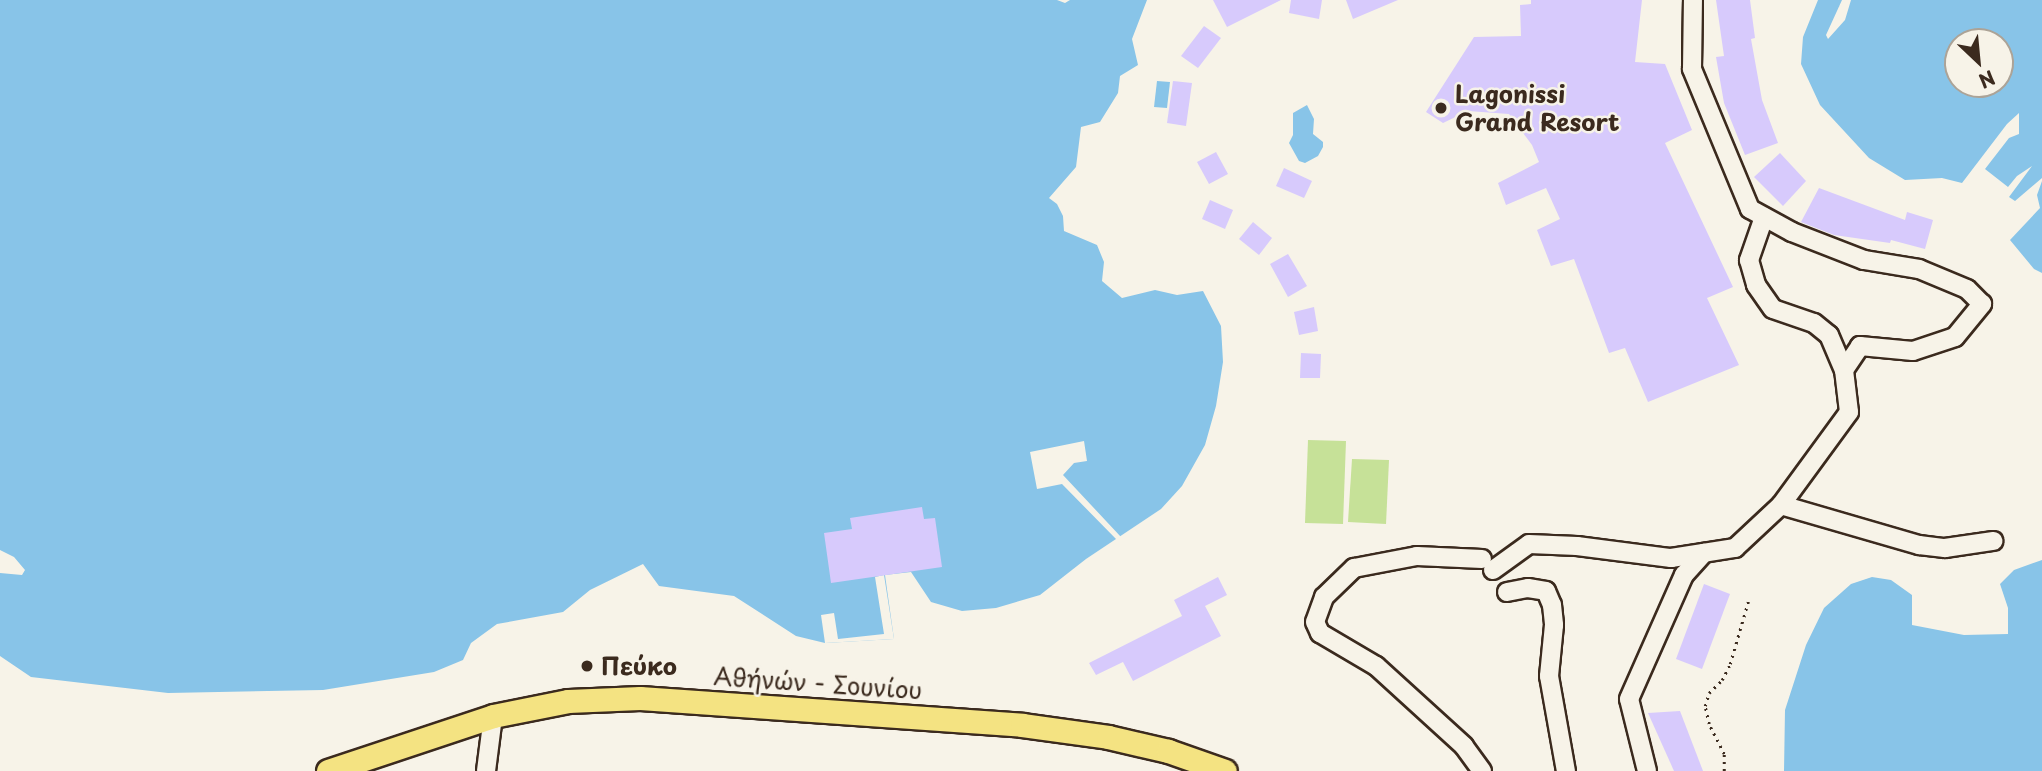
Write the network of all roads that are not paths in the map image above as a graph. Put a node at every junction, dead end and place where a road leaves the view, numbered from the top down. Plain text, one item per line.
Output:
1 (1693, 0) edge
2 (1765, 217) junction
3 (1844, 370) junction
4 (1781, 505) junction
5 (1993, 541) dead end
6 (1704, 553) junction
7 (1507, 592) dead end
8 (493, 716) junction
9 (1201, 767) edge
10 (328, 771) edge
11 (486, 771) edge
12 (1225, 771) edge
13 (1482, 771) edge
14 (1566, 771) edge
15 (1647, 771) edge

1 - 2 street
2 - 3 street
2 - 3 street
3 - 4 street
4 - 5 street
4 - 6 street
6 - 13 street
6 - 15 street
7 - 14 street
8 - 9 main road, Αθήνών - Σουνίου
8 - 10 main road, Αθήνών - Σουνίου
8 - 11 street
9 - 12 main road, Αθήνών - Σουνίου

